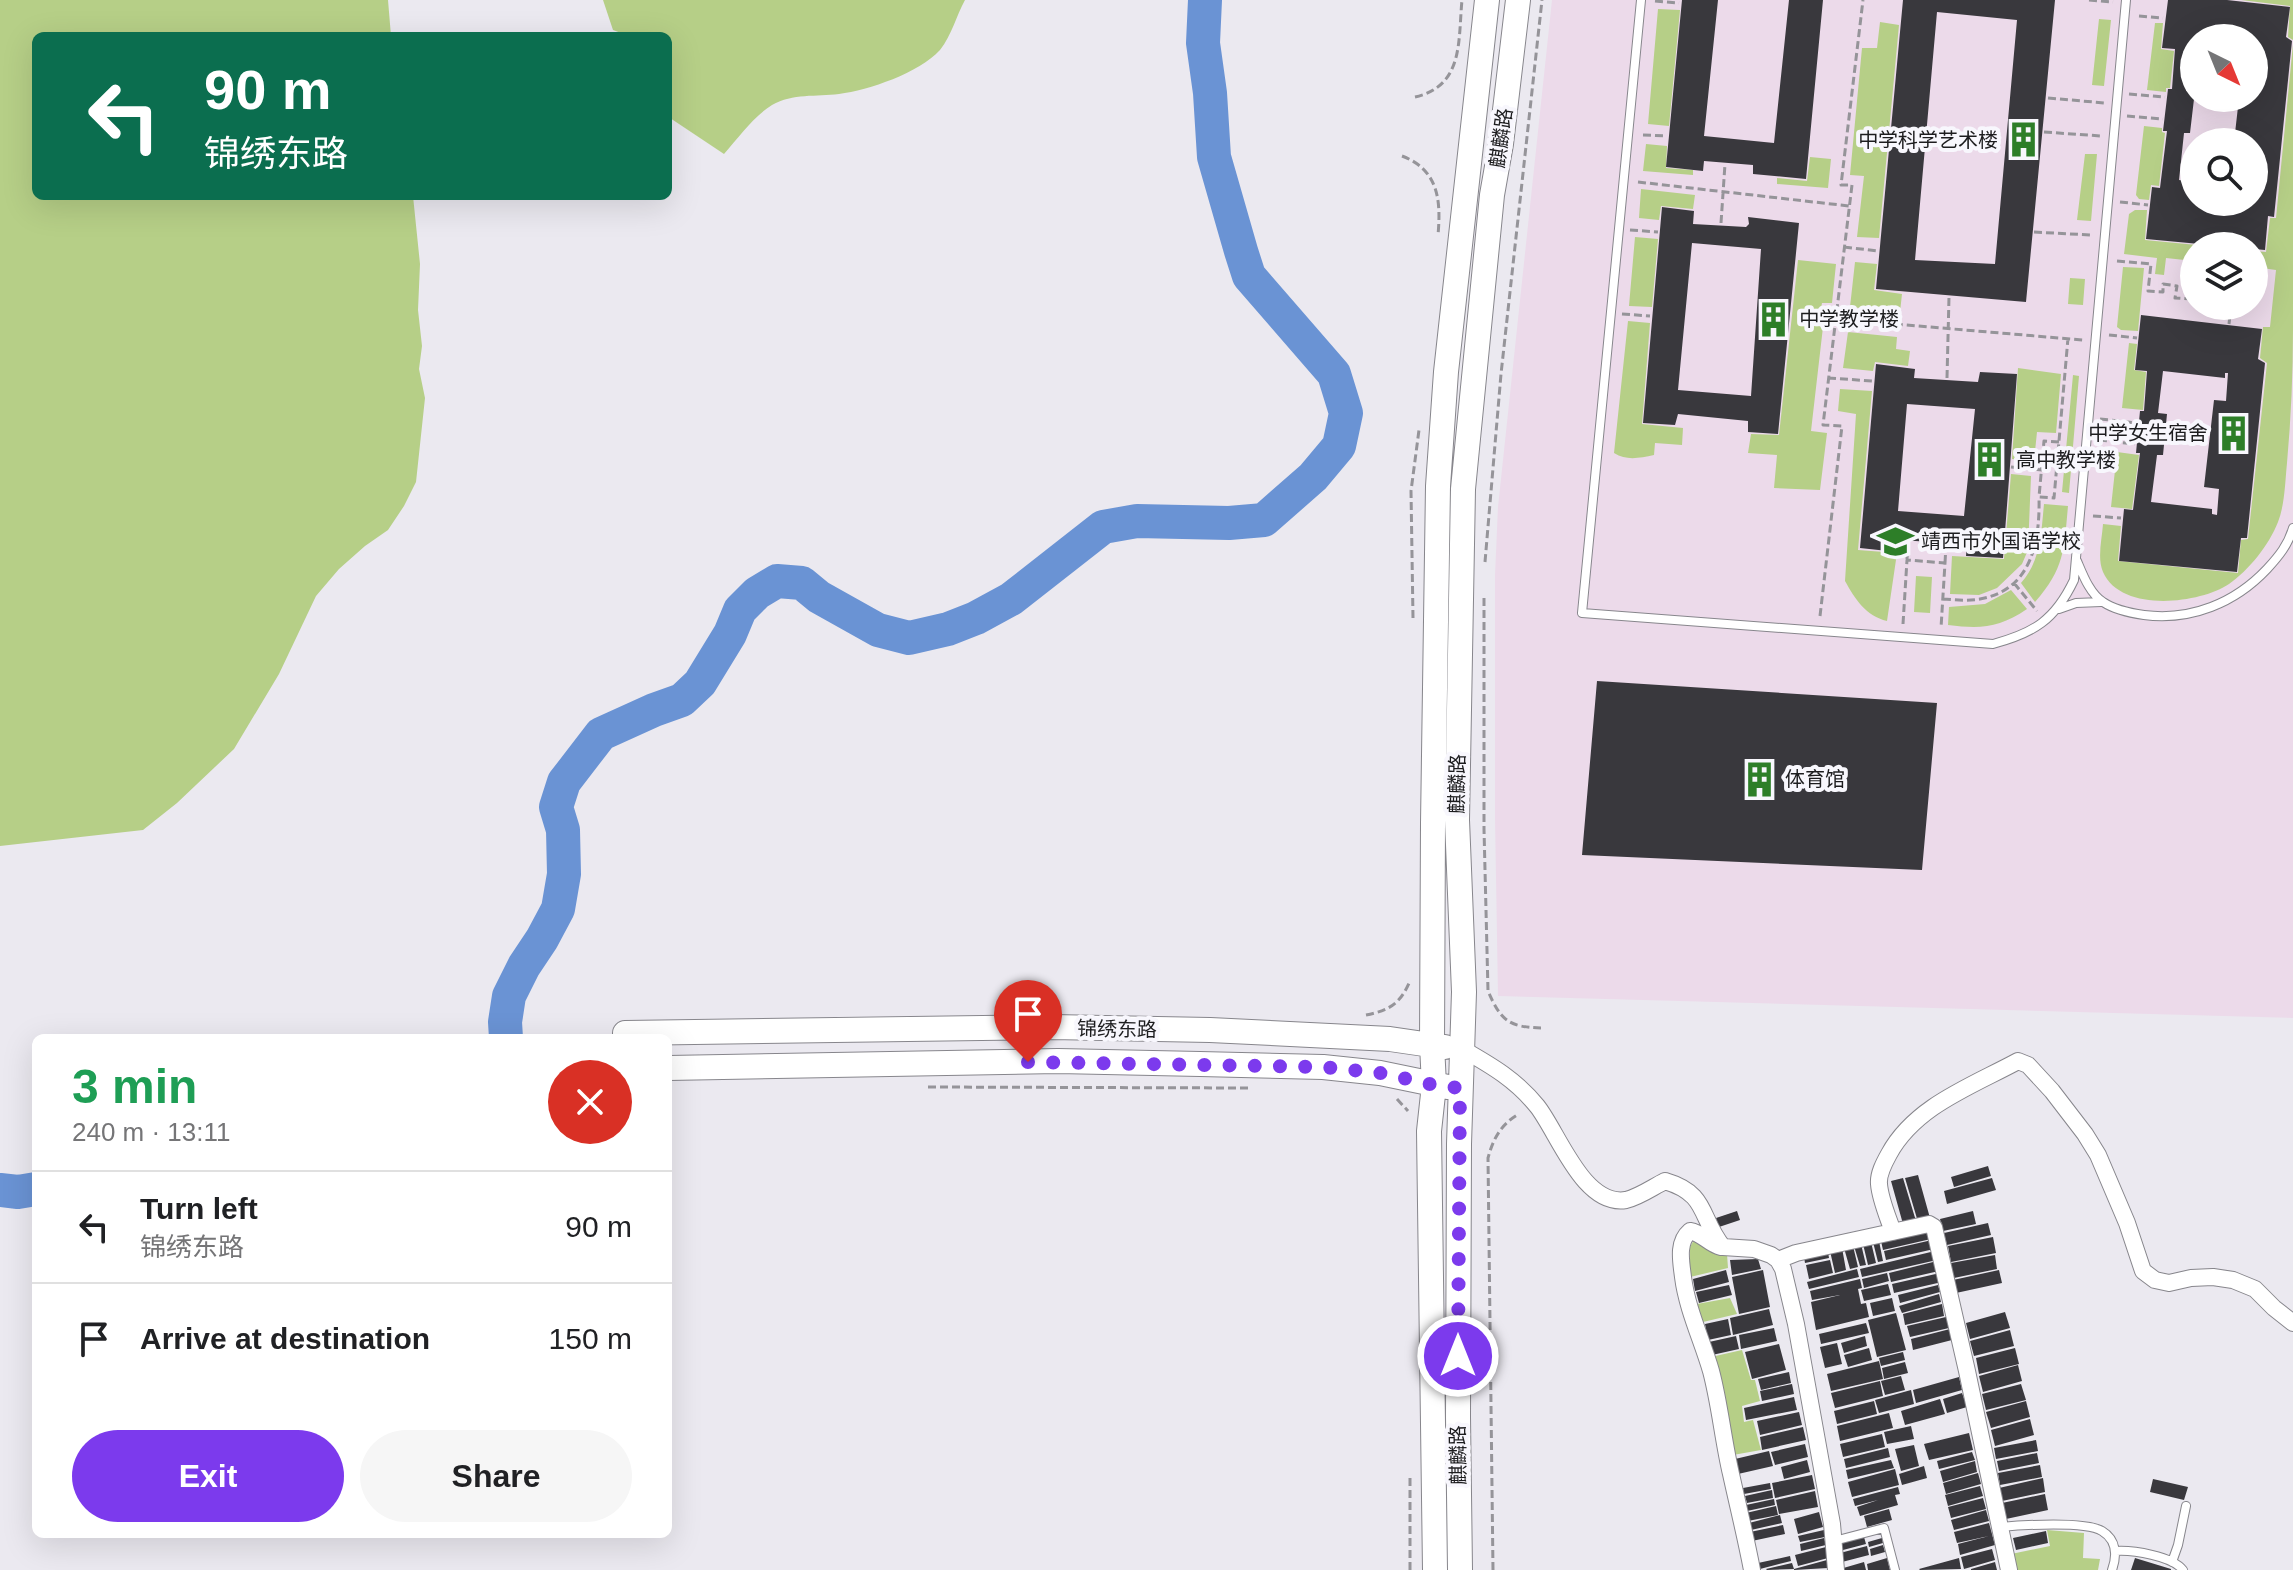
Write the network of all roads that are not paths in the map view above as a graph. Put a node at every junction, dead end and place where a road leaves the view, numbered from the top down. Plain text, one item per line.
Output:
1 (1487, 0) edge
2 (1518, 0) edge
3 (1641, 0) edge
4 (2126, 1) edge
5 (2293, 528) edge
6 (2077, 561) junction
7 (2101, 602) junction
8 (2057, 609) junction
9 (625, 1033) dead end
10 (1432, 1045) junction
11 (1464, 1050) junction
12 (672, 1068) edge
13 (1434, 1085) junction
14 (1460, 1088) junction
15 (1893, 1232) junction
16 (1723, 1247) junction
17 (1778, 1260) junction
18 (2293, 1323) edge
19 (2186, 1506) dead end
20 (2000, 1527) junction
21 (1834, 1541) junction
22 (2116, 1551) junction
23 (2172, 1562) junction
24 (1435, 1570) edge
25 (1460, 1570) edge
26 (1752, 1570) edge
27 (1836, 1570) edge
28 (1895, 1570) edge
29 (2009, 1570) edge
30 (2112, 1570) edge
31 (2183, 1570) edge

1 - 10 main road, 麒麟路
2 - 11 main road, 麒麟路
3 - 8 lane
4 - 6 lane
5 - 7 lane
6 - 7 lane
6 - 8 lane
7 - 8 lane
9 - 10 main road, 锦绣东路
10 - 11 main road, 锦绣东路
10 - 13 main road, 麒麟路
11 - 14 main road, 麒麟路
11 - 16 street
12 - 13 main road, 锦绣东路
13 - 14 main road, 锦绣东路
13 - 24 main road, 麒麟路
14 - 25 main road, 麒麟路
15 - 17 street
15 - 18 street
15 - 20 street
16 - 17 street
16 - 26 street
17 - 21 street
19 - 23 lane
20 - 22 lane
20 - 29 street
21 - 27 street
21 - 28 lane
22 - 23 lane
22 - 30 lane
23 - 31 lane

